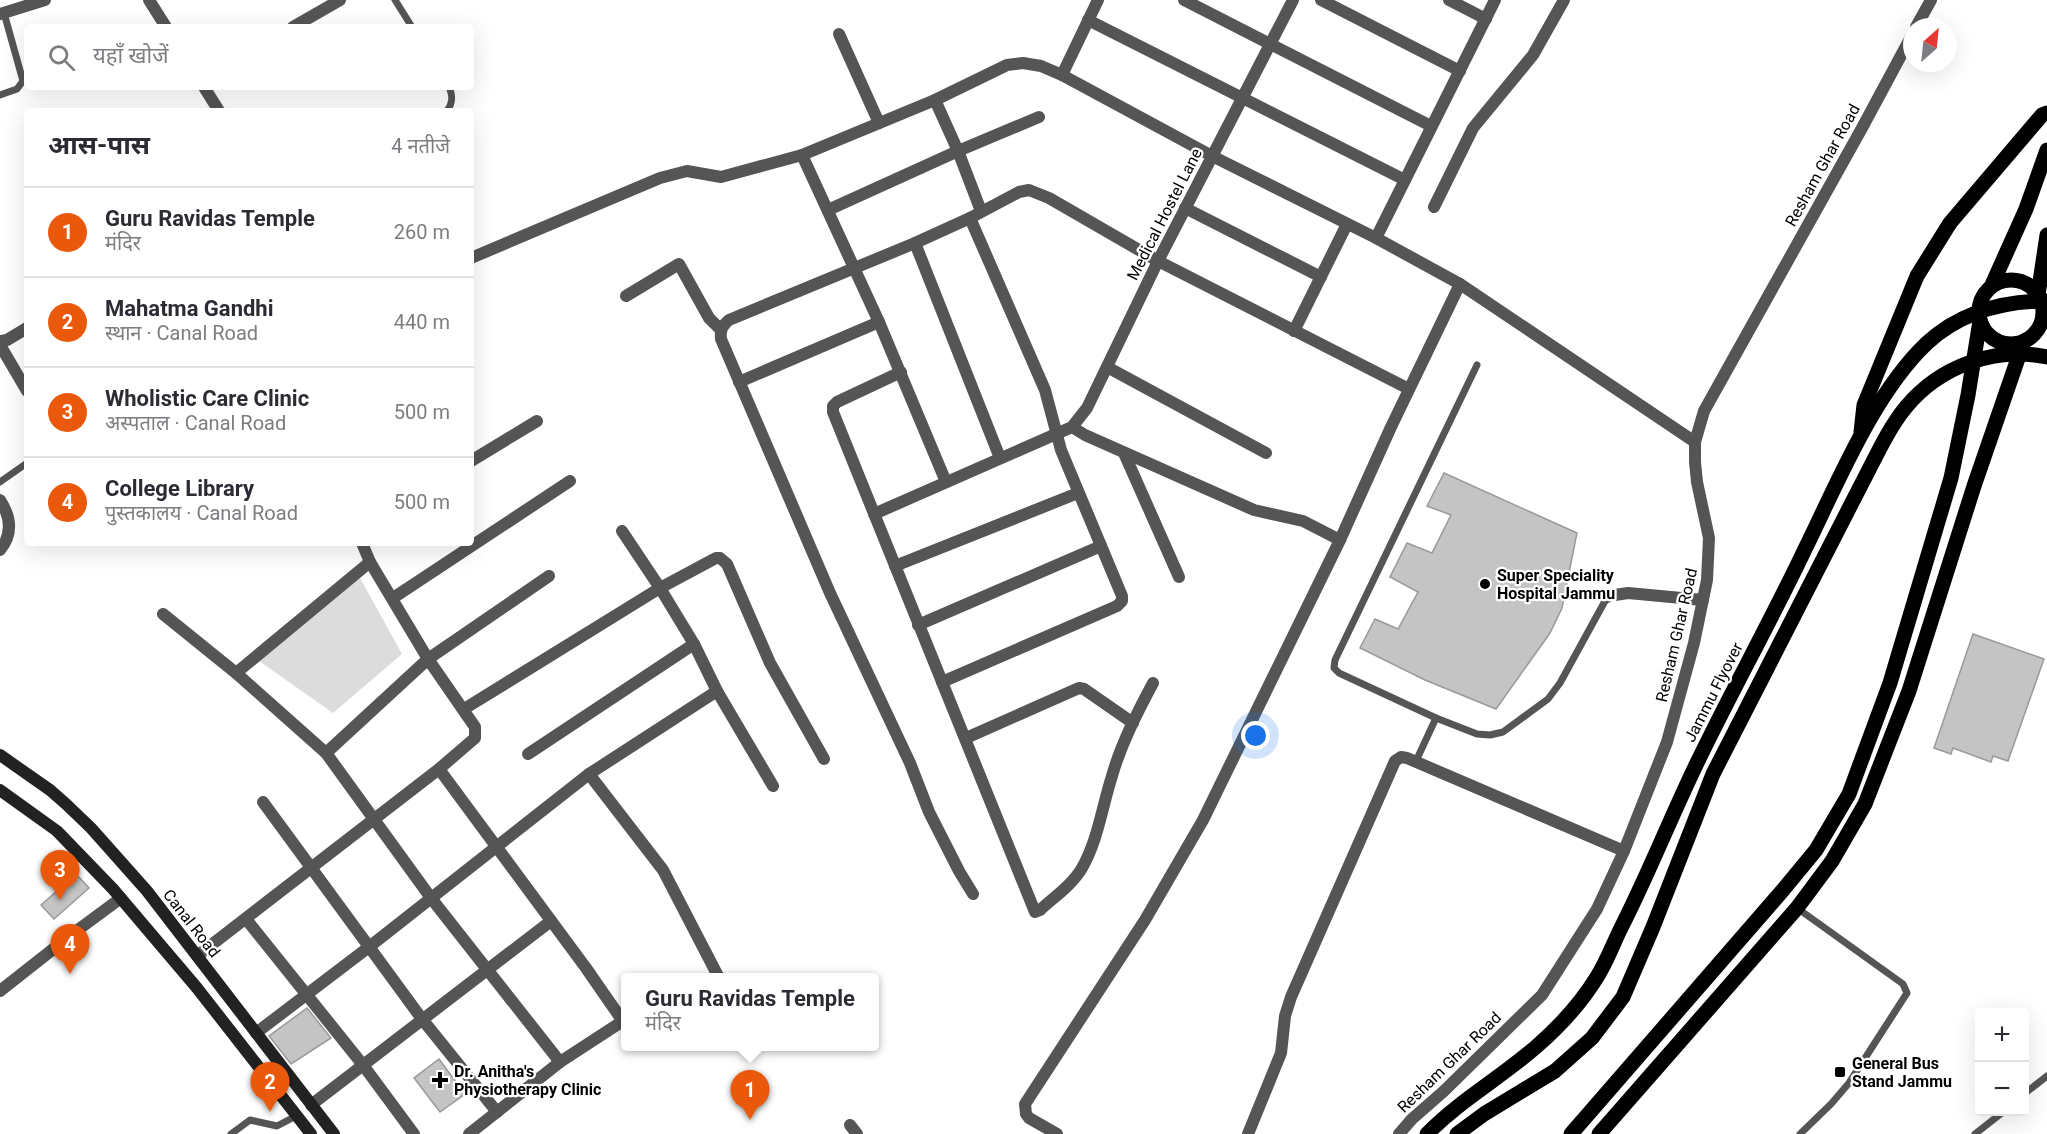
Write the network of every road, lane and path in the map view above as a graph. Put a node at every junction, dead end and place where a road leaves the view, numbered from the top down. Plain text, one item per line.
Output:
1 (45, 0) edge
2 (149, 0) edge
3 (340, 0) edge
4 (395, 0) edge
5 (1098, 0) edge
6 (1184, 0) edge
7 (1293, 0) edge
8 (1321, 0) edge
9 (1449, 0) edge
10 (1495, 0) edge
11 (1564, 0) edge
12 (1931, 0) edge
13 (2, 13) edge
14 (1921, 18) edge
15 (1486, 19) junction
16 (1088, 20) junction
17 (164, 24) edge
18 (298, 24) edge
19 (410, 24) edge
20 (839, 34) dead end
21 (1270, 44) junction
22 (1903, 52) edge
23 (1460, 71) junction
24 (1062, 75) junction
25 (206, 90) edge
26 (450, 90) edge
27 (0, 95) edge
28 (1242, 97) junction
29 (935, 100) junction
30 (217, 108) edge
31 (449, 108) edge
32 (2047, 113) edge
33 (1039, 117) dead end
34 (879, 123) junction
35 (1431, 126) junction
36 (2047, 150) edge
37 (958, 151) junction
38 (802, 155) junction
39 (1212, 156) junction
40 (1405, 180) junction
41 (1434, 207) dead end
42 (1185, 208) junction
43 (828, 210) junction
44 (981, 211) junction
45 (970, 218) junction
46 (1347, 224) junction
47 (2047, 235) edge
48 (1376, 238) junction
49 (915, 243) junction
50 (474, 257) edge
51 (1158, 261) junction
52 (855, 268) junction
53 (1321, 277) junction
54 (1460, 284) junction
55 (1991, 287) junction
56 (626, 296) dead end
57 (2044, 304) edge
58 (1980, 321) junction
59 (879, 322) junction
60 (24, 330) edge
61 (721, 330) junction
62 (1294, 331) junction
63 (2035, 339) edge
64 (0, 343) edge
65 (2047, 357) edge
66 (1477, 365) dead end
67 (1107, 367) junction
68 (901, 372) junction
69 (739, 382) junction
70 (24, 386) edge
71 (1409, 389) junction
72 (537, 421) dead end
73 (1072, 427) junction
74 (1057, 434) junction
75 (1861, 435) junction
76 (1695, 442) junction
77 (1124, 453) junction
78 (1266, 453) dead end
79 (1000, 458) junction
80 (474, 459) edge
81 (24, 465) edge
82 (570, 481) dead end
83 (0, 482) edge
84 (946, 482) junction
85 (1078, 493) junction
86 (0, 500) edge
87 (874, 514) junction
88 (622, 531) dead end
89 (1340, 540) junction
90 (474, 544) edge
91 (363, 546) edge
92 (472, 546) edge
93 (1101, 546) junction
94 (0, 550) edge
95 (370, 562) junction
96 (895, 567) junction
97 (549, 576) dead end
98 (1179, 577) dead end
99 (660, 588) junction
100 (1615, 595) joint
101 (393, 598) junction
102 (1703, 600) junction
103 (163, 614) dead end
104 (918, 625) junction
105 (694, 644) junction
106 (428, 659) junction
107 (236, 673) junction
108 (942, 682) junction
109 (1153, 683) dead end
110 (717, 691) junction
111 (464, 709) junction
112 (1437, 717) junction
113 (1133, 723) junction
114 (966, 738) junction
115 (326, 753) junction
116 (528, 754) dead end
117 (0, 755) edge
118 (824, 759) dead end
119 (1416, 761) junction
120 (439, 770) junction
121 (589, 774) junction
122 (773, 786) dead end
123 (0, 790) edge
124 (263, 802) dead end
125 (373, 820) junction
126 (496, 848) junction
127 (1624, 851) junction
128 (311, 868) junction
129 (973, 894) dead end
130 (121, 898) junction
131 (431, 898) junction
132 (1797, 908) junction
133 (246, 919) junction
134 (551, 921) junction
135 (369, 947) junction
136 (197, 956) junction
137 (486, 969) junction
138 (716, 973) edge
139 (0, 991) edge
140 (306, 993) junction
141 (621, 1016) edge
142 (422, 1019) junction
143 (621, 1022) edge
144 (256, 1033) junction
145 (560, 1062) junction
146 (363, 1065) junction
147 (2047, 1076) edge
148 (2029, 1091) edge
149 (311, 1105) junction
150 (497, 1112) junction
151 (298, 1115) junction
152 (1998, 1116) edge
153 (231, 1134) edge
154 (311, 1134) edge
155 (334, 1134) edge
156 (414, 1134) edge
157 (470, 1134) edge
158 (1057, 1134) edge
159 (1248, 1134) edge
160 (1399, 1134) edge
161 (1427, 1134) edge
162 (1458, 1134) edge
163 (1571, 1134) edge
164 (1599, 1134) edge
165 (1800, 1134) edge
166 (1975, 1134) edge

1 - 13 street
2 - 17 street
3 - 18 street
4 - 19 lane
5 - 16 street
6 - 21 street
7 - 21 street, Medical Hostel Lane
8 - 23 street
9 - 15 street
10 - 15 street
11 - 41 street
12 - 14 street
13 - 27 lane
15 - 23 street
16 - 24 street
16 - 28 street
20 - 34 street
21 - 28 street, Medical Hostel Lane
21 - 35 street
22 - 76 street, Resham Ghar Road
23 - 35 street
24 - 29 street
24 - 39 street
25 - 30 street
26 - 31 lane
28 - 39 street, Medical Hostel Lane
28 - 40 street
29 - 34 street
29 - 37 street
32 - 75 main road
33 - 37 street
34 - 38 street
35 - 40 street
36 - 55 main road
37 - 43 street
37 - 44 street
38 - 43 street
38 - 50 street
39 - 42 street, Medical Hostel Lane
39 - 46 street
40 - 48 street
42 - 51 street, Medical Hostel Lane
42 - 53 street
43 - 52 street
44 - 45 street
44 - 51 street
45 - 49 street
45 - 74 street
46 - 48 street
46 - 53 street
47 - 57 main road
48 - 54 street
49 - 52 street
49 - 79 street
51 - 62 street
51 - 67 street, Medical Hostel Lane
52 - 59 street
52 - 61 street
53 - 62 street
54 - 71 street
54 - 76 street
55 - 57 main road
55 - 58 main road
56 - 61 street
57 - 63 main road
57 - 75 main road, Jammu Flyover
58 - 63 main road
58 - 163 main road
59 - 68 street
59 - 69 street
60 - 64 street
61 - 69 street
62 - 71 street
63 - 132 main road
64 - 70 street
65 - 162 main road
66 - 112 lane
67 - 73 street, Medical Hostel Lane
67 - 78 street
68 - 84 street
68 - 87 street
69 - 129 street
71 - 89 street
72 - 80 street
73 - 74 street, Medical Hostel Lane
73 - 77 street
74 - 79 street, Medical Hostel Lane
74 - 85 street
75 - 161 main road, Jammu Flyover
76 - 102 street, Resham Ghar Road
77 - 89 street
77 - 98 street
79 - 84 street, Medical Hostel Lane
81 - 83 lane
82 - 90 street
84 - 87 street, Medical Hostel Lane
85 - 93 street
85 - 96 street
86 - 94 street
87 - 96 street
88 - 99 street
89 - 158 street
91 - 95 street
92 - 101 street
93 - 104 street
93 - 108 street
95 - 101 street
95 - 107 street
96 - 104 street
97 - 106 street
99 - 105 street
99 - 111 street
99 - 118 street
100 - 102 street
100 - 112 lane
101 - 106 street
102 - 127 street, Resham Ghar Road
103 - 107 street
104 - 108 street
105 - 110 street
105 - 116 street
106 - 111 street
106 - 115 street
107 - 115 street
108 - 114 street
109 - 113 street
110 - 121 street
110 - 122 street
111 - 120 street
112 - 119 lane
113 - 114 street
113 - 114 street
115 - 125 street
117 - 136 main road, Canal Road
119 - 127 street
119 - 159 street
120 - 125 street
120 - 126 street
121 - 126 street
121 - 138 street
123 - 130 main road
124 - 128 street
125 - 128 street
125 - 131 street
126 - 131 street
126 - 134 street
127 - 160 street, Resham Ghar Road
128 - 133 street
128 - 135 street
130 - 139 street
130 - 151 main road
131 - 135 street
131 - 137 street
132 - 164 main road
132 - 165 lane
133 - 136 street
133 - 140 street
134 - 137 street
134 - 141 street
135 - 140 street
135 - 142 street
136 - 144 main road, Canal Road
137 - 142 street
137 - 145 street
140 - 144 street
140 - 146 street
142 - 146 street
142 - 150 street
143 - 145 street
144 - 149 main road, Canal Road
145 - 150 street
146 - 149 street
146 - 156 street
147 - 148 lane
149 - 155 main road, Canal Road
150 - 157 street
151 - 153 lane
151 - 154 main road
152 - 166 lane

